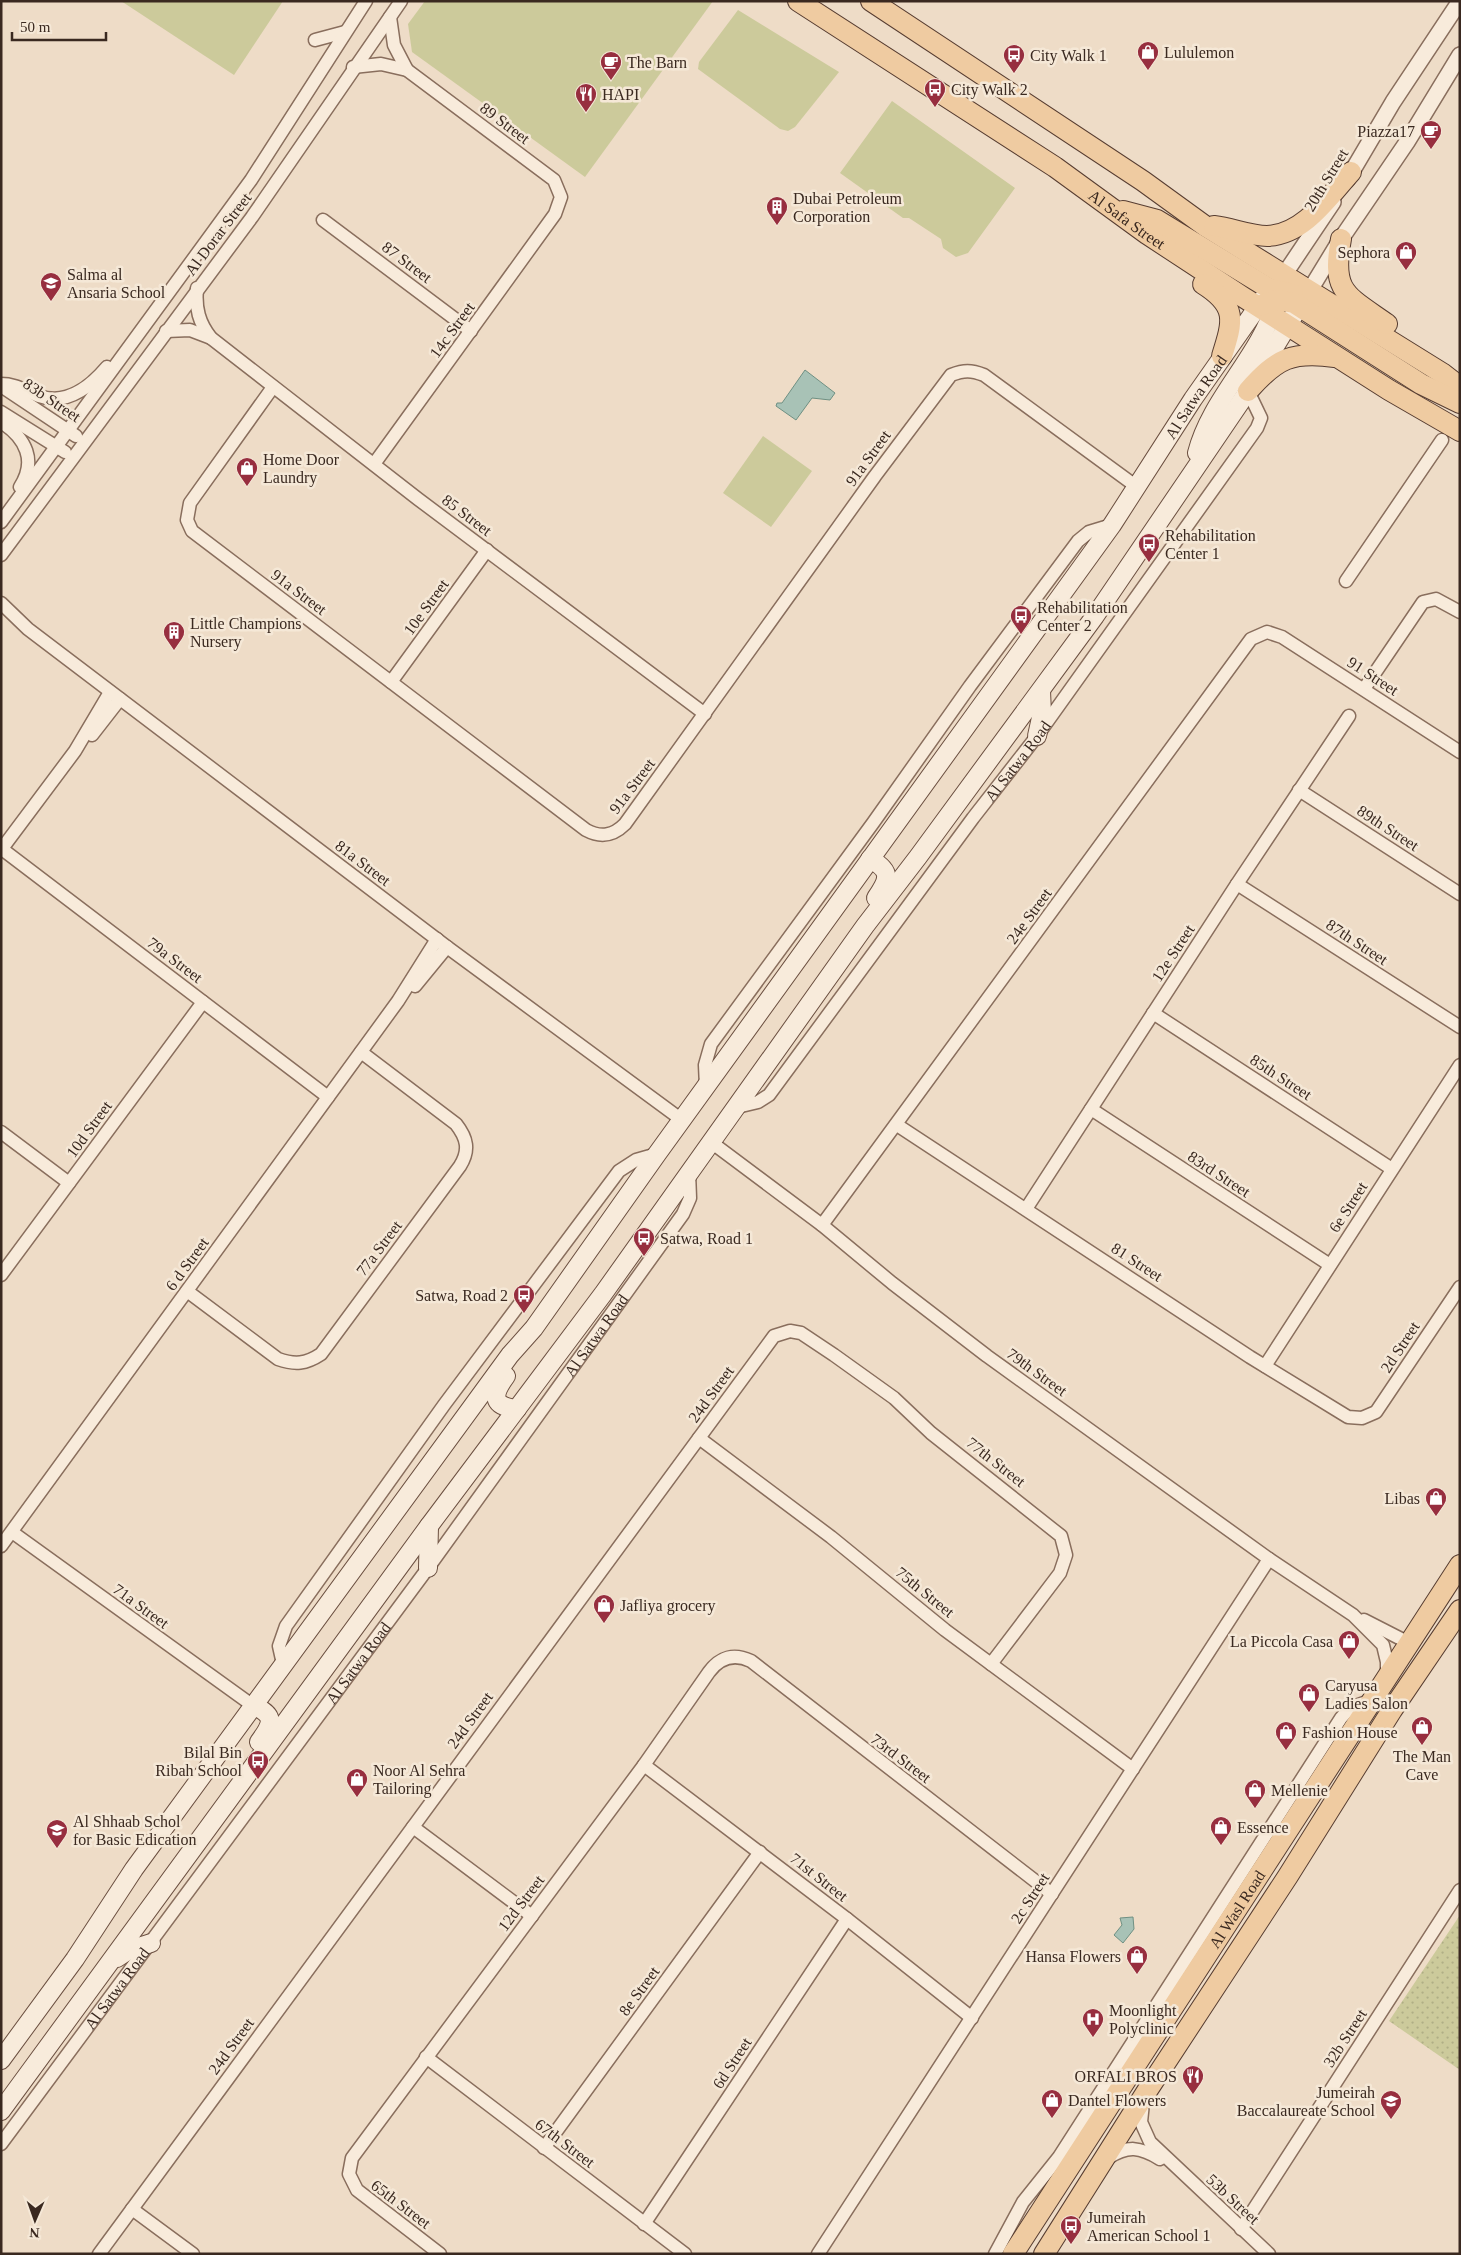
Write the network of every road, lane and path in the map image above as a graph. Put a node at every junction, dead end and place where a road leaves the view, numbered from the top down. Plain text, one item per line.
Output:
1 (366, 1) edge
2 (401, 1) edge
3 (798, 1) edge
4 (871, 1) edge
5 (1460, 1) edge
6 (390, 17) junction
7 (344, 32) junction
8 (315, 40) dead end
9 (1460, 55) edge
10 (354, 67) junction
11 (407, 70) junction
12 (1352, 172) junction
13 (1116, 209) junction
14 (555, 214) joint
15 (323, 220) dead end
16 (1205, 226) junction
17 (1341, 239) junction
18 (197, 288) junction
19 (1276, 302) junction
20 (1309, 304) junction
21 (1246, 323) junction
22 (166, 331) junction
23 (471, 331) junction
24 (1262, 336) junction
25 (211, 338) junction
26 (129, 346) junction
27 (1222, 356) junction
28 (1340, 358) junction
29 (1442, 373) junction
30 (1, 385) edge
31 (273, 387) junction
32 (1460, 388) edge
33 (1248, 390) junction
34 (1460, 403) edge
35 (1, 412) edge
36 (1, 422) edge
37 (69, 432) junction
38 (1451, 436) edge
39 (84, 442) junction
40 (58, 447) junction
41 (73, 458) junction
42 (374, 464) junction
43 (1196, 466) junction
44 (1137, 487) junction
45 (2, 521) edge
46 (1112, 525) junction
47 (487, 550) junction
48 (1, 555) edge
49 (1346, 581) dead end
50 (1, 603) edge
51 (1, 612) edge
52 (1460, 612) edge
53 (28, 628) junction
54 (1267, 632) joint
55 (391, 682) junction
56 (1364, 689) junction
57 (1041, 691) junction
58 (115, 696) junction
59 (705, 714) junction
60 (1349, 716) dead end
61 (1037, 736) junction
62 (1460, 752) edge
63 (1299, 790) junction
64 (2, 849) edge
65 (870, 860) junction
66 (1237, 884) junction
67 (1460, 894) edge
68 (865, 926) junction
69 (437, 939) junction
70 (447, 947) junction
71 (398, 1001) junction
72 (203, 1002) junction
73 (1153, 1013) junction
74 (1460, 1027) edge
75 (361, 1052) junction
76 (1460, 1065) edge
77 (706, 1087) junction
78 (328, 1097) junction
79 (737, 1107) junction
80 (1091, 1109) junction
81 (682, 1120) junction
82 (897, 1125) junction
83 (1, 1132) edge
84 (711, 1142) junction
85 (657, 1154) junction
86 (1392, 1169) junction
87 (689, 1172) junction
88 (69, 1184) junction
89 (1026, 1209) junction
90 (822, 1225) junction
91 (1330, 1265) junction
92 (1, 1276) edge
93 (1460, 1287) edge
94 (187, 1291) junction
95 (534, 1328) junction
96 (784, 1332) joint
97 (1265, 1366) junction
98 (517, 1409) junction
99 (1362, 1418) joint
100 (699, 1438) junction
101 (429, 1526) junction
102 (12, 1532) junction
103 (1, 1546) edge
104 (1269, 1559) junction
105 (1460, 1565) edge
106 (428, 1568) junction
107 (1460, 1610) edge
108 (1353, 1615) junction
109 (1409, 1643) junction
110 (727, 1657) joint
111 (283, 1664) junction
112 (991, 1664) junction
113 (1387, 1677) junction
114 (1372, 1700) junction
115 (252, 1705) junction
116 (1392, 1710) junction
117 (644, 1765) junction
118 (1133, 1769) junction
119 (245, 1778) junction
120 (413, 1827) junction
121 (760, 1852) junction
122 (1460, 1890) edge
123 (1052, 1894) junction
124 (532, 1916) junction
125 (847, 1919) junction
126 (151, 1943) junction
127 (110, 1963) junction
128 (972, 2018) junction
129 (426, 2057) junction
130 (1, 2060) edge
131 (1147, 2091) junction
132 (1, 2112) edge
133 (1093, 2131) junction
134 (1, 2144) edge
135 (544, 2148) junction
136 (1103, 2161) junction
137 (1175, 2168) junction
138 (349, 2174) joint
139 (132, 2209) junction
140 (644, 2224) junction
141 (1241, 2229) junction
142 (99, 2254) edge
143 (193, 2254) edge
144 (440, 2254) edge
145 (685, 2254) edge
146 (818, 2254) edge
147 (995, 2254) edge
148 (1013, 2254) edge
149 (1025, 2254) edge
150 (1044, 2254) edge
151 (1269, 2254) edge

1 - 7 street, Al Dorar Street
2 - 6 street, Al Dorar Street
3 - 13 main road, Al Safa Street
4 - 16 main road, Al Safa Street
5 - 12 street, 20th Street
6 - 10 street, Al Dorar Street
6 - 11 street, 89 Street
7 - 8 street
7 - 26 street, Al Dorar Street
9 - 17 street
10 - 11 street, 89 Street
10 - 18 street, Al Dorar Street
11 - 14 street, 89 Street
12 - 16 main road
12 - 19 street, 20th Street
13 - 19 main road, Al Safa Street
13 - 19 main road
13 - 27 main road
14 - 23 street, 14c Street
15 - 23 street, 87 Street
16 - 19 main road, Al Safa Street
17 - 20 street
17 - 29 main road
18 - 22 street, Al Dorar Street
18 - 25 street, 85 Street
19 - 20 main road, Al Safa Street
19 - 20 main road
19 - 21 main road, Al Satwa Road
19 - 24 main road
19 - 28 main road, Al Safa Street
19 - 33 main road, Al Satwa Road
20 - 29 main road, Al Safa Street
20 - 34 main road
21 - 24 main road
21 - 27 main road, Al Satwa Road
22 - 25 street, 85 Street
22 - 39 street, Al Dorar Street
23 - 42 street, 14c Street
24 - 43 main road
25 - 31 street, 85 Street
26 - 30 street, 83b Street
26 - 37 street, Al Dorar Street
27 - 44 main road, Al Satwa Road
28 - 33 main road
28 - 38 main road, Al Safa Street
29 - 32 main road, Al Safa Street
30 - 37 street, 83b Street
31 - 42 street, 85 Street
31 - 55 street, 91a Street
33 - 43 main road, Al Satwa Road
33 - 61 street, Al Satwa Road
35 - 40 street
36 - 45 street
37 - 39 street, 83b Street
37 - 40 street, Al Dorar Street
38 - 49 street
39 - 41 street, Al Dorar Street
40 - 41 street
40 - 45 street, Al Dorar Street
41 - 48 street, Al Dorar Street
42 - 47 street, 85 Street
43 - 57 main road, Al Satwa Road
44 - 46 main road, Al Satwa Road
44 - 59 street, 91a Street
46 - 65 main road, Al Satwa Road
46 - 77 street
47 - 55 street, 10e Street
47 - 59 street, 85 Street
50 - 53 street, 81a Street
51 - 53 street, 81a Street
52 - 56 street
53 - 58 street, 81a Street
54 - 56 street, 91 Street
54 - 82 street, 24e Street
55 - 59 street, 91a Street
56 - 62 street, 91 Street
57 - 61 main road
57 - 68 main road, Al Satwa Road
58 - 64 street
58 - 69 street, 81a Street
60 - 63 street, 12e Street
61 - 79 street, Al Satwa Road
63 - 66 street, 12e Street
63 - 67 street, 89th Street
64 - 72 street, 79a Street
65 - 68 main road
65 - 77 main road, Al Satwa Road
66 - 73 street, 12e Street
66 - 74 street, 87th Street
68 - 79 main road, Al Satwa Road
69 - 70 street, 81a Street
69 - 71 street, 6 d Street
70 - 71 street, 6 d Street
70 - 81 street, 81a Street
71 - 75 street, 6 d Street
72 - 78 street, 79a Street
72 - 88 street, 10d Street
73 - 80 street, 12e Street
73 - 86 street, 85th Street
75 - 78 street, 6 d Street
75 - 94 street, 77a Street
76 - 86 street, 6e Street
77 - 81 main road, Al Satwa Road
78 - 94 street, 6 d Street
79 - 84 main road, Al Satwa Road
80 - 89 street, 12e Street
80 - 91 street, 83rd Street
81 - 85 main road, Al Satwa Road
82 - 89 street, 81 Street
82 - 90 street, 24e Street
83 - 88 street
84 - 87 main road, Al Satwa Road
84 - 90 street, 79th Street
85 - 95 main road, Al Satwa Road
85 - 111 street
86 - 91 street, 6e Street
87 - 98 main road, Al Satwa Road
87 - 106 street, Al Satwa Road
88 - 92 street, 10d Street
89 - 97 street, 81 Street
90 - 104 street, 79th Street
91 - 97 street, 6e Street
93 - 99 street, 2d Street
94 - 102 street, 6 d Street
95 - 98 main road
95 - 111 main road, Al Satwa Road
96 - 100 street, 24d Street
96 - 112 street, 77th Street
97 - 99 street, 81 Street
98 - 101 main road, Al Satwa Road
100 - 112 street, 75th Street
100 - 120 street, 24d Street
101 - 106 main road
101 - 119 main road, Al Satwa Road
102 - 103 street, 6 d Street
102 - 115 street, 71a Street
104 - 108 street, 79th Street
104 - 118 street, 2c Street
105 - 109 main road, Al Wasl Road
106 - 126 street, Al Satwa Road
107 - 116 main road, Al Wasl Road
108 - 109 street, 79th Street
108 - 113 street, 79th Street
109 - 113 main road, Al Wasl Road
109 - 116 main road
110 - 117 street, 12d Street
110 - 123 street, 73rd Street
111 - 115 main road, Al Satwa Road
112 - 118 street, 75th Street
113 - 114 main road, Al Wasl Road
114 - 133 main road, Al Wasl Road
114 - 147 street
115 - 119 main road
115 - 130 main road, Al Satwa Road
116 - 131 main road, Al Wasl Road
117 - 121 street, 71st Street
117 - 124 street, 12d Street
118 - 123 street, 2c Street
119 - 127 main road, Al Satwa Road
120 - 124 street
120 - 139 street, 24d Street
121 - 125 street, 71st Street
121 - 135 street, 8e Street
122 - 141 street, 32b Street
123 - 128 street, 2c Street
124 - 129 street, 12d Street
125 - 128 street, 71st Street
125 - 140 street, 6d Street
126 - 127 main road
126 - 134 street, Al Satwa Road
127 - 132 main road, Al Satwa Road
128 - 146 street, 2c Street
129 - 135 street, 67th Street
129 - 138 street, 12d Street
131 - 136 main road, Al Wasl Road
131 - 137 street, 53b Street
133 - 148 main road, Al Wasl Road
133 - 149 main road
135 - 140 street, 67th Street
136 - 137 street, 53b Street
136 - 150 main road, Al Wasl Road
137 - 141 street, 53b Street
138 - 144 street, 65th Street
139 - 142 street, 24d Street
139 - 143 street
140 - 145 street, 67th Street
141 - 151 street, 53b Street

